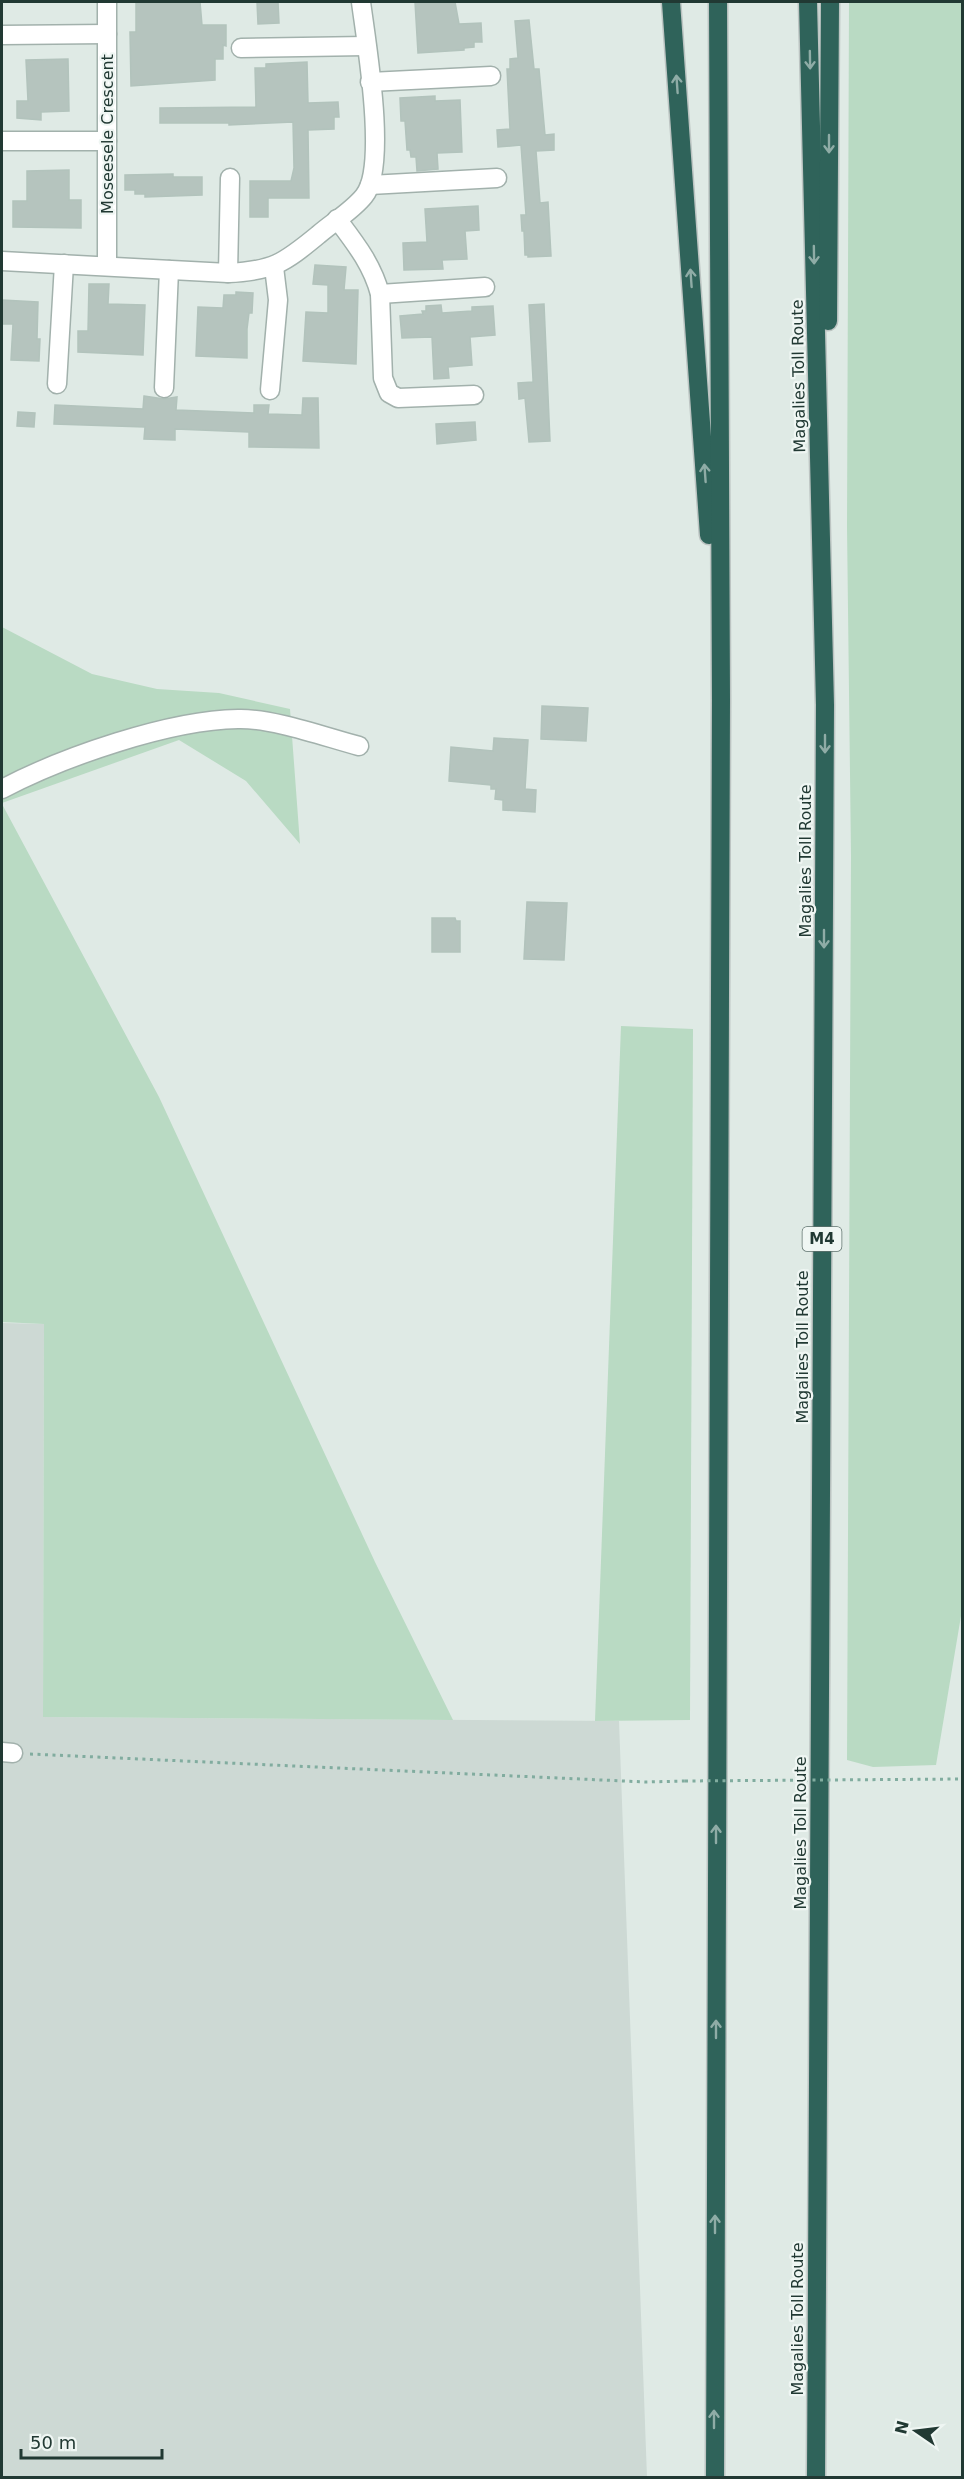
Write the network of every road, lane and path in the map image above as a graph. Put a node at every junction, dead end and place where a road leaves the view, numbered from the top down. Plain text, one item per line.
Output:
1 (107, 2) edge
2 (361, 2) edge
3 (671, 2) edge
4 (718, 2) edge
5 (808, 2) edge
6 (830, 2) edge
7 (107, 34) junction
8 (2, 35) edge
9 (366, 46) junction
10 (241, 48) dead end
11 (491, 76) dead end
12 (370, 82) junction
13 (2, 141) edge
14 (107, 141) junction
15 (231, 178) dead end
16 (497, 178) dead end
17 (370, 185) junction
18 (337, 219) junction
19 (2, 261) edge
20 (64, 264) junction
21 (107, 266) junction
22 (274, 267) junction
23 (169, 270) junction
24 (228, 273) junction
25 (484, 287) dead end
26 (380, 294) junction
27 (57, 384) dead end
28 (164, 388) dead end
29 (270, 390) dead end
30 (474, 395) dead end
31 (721, 699) junction
32 (825, 705) junction
33 (359, 746) dead end
34 (2, 789) edge
35 (7, 1753) edge
36 (963, 1779) edge
37 (715, 2478) edge
38 (816, 2478) edge

1 - 7 street, Moseesele Crescent
2 - 9 street
31 -> 3 highway
4 - 31 highway
5 -> 32 highway, Magalies Toll Route / M4
6 -> 32 highway
7 - 8 street
7 - 14 street, Moseesele Crescent
9 - 10 street
9 - 12 street
11 - 12 street
12 - 17 street
13 - 14 street
14 - 21 street, Moseesele Crescent
15 - 24 street
16 - 17 street
17 - 18 street
18 - 22 street
18 - 26 street
19 - 20 street
20 - 21 street
20 - 27 street
21 - 23 street
22 - 24 street
22 - 29 street
23 - 24 street
23 - 28 street
25 - 26 street
26 - 30 street
37 -> 31 highway
32 -> 38 highway, Magalies Toll Route / M4
33 - 34 street
35 - 36 path, bridge

